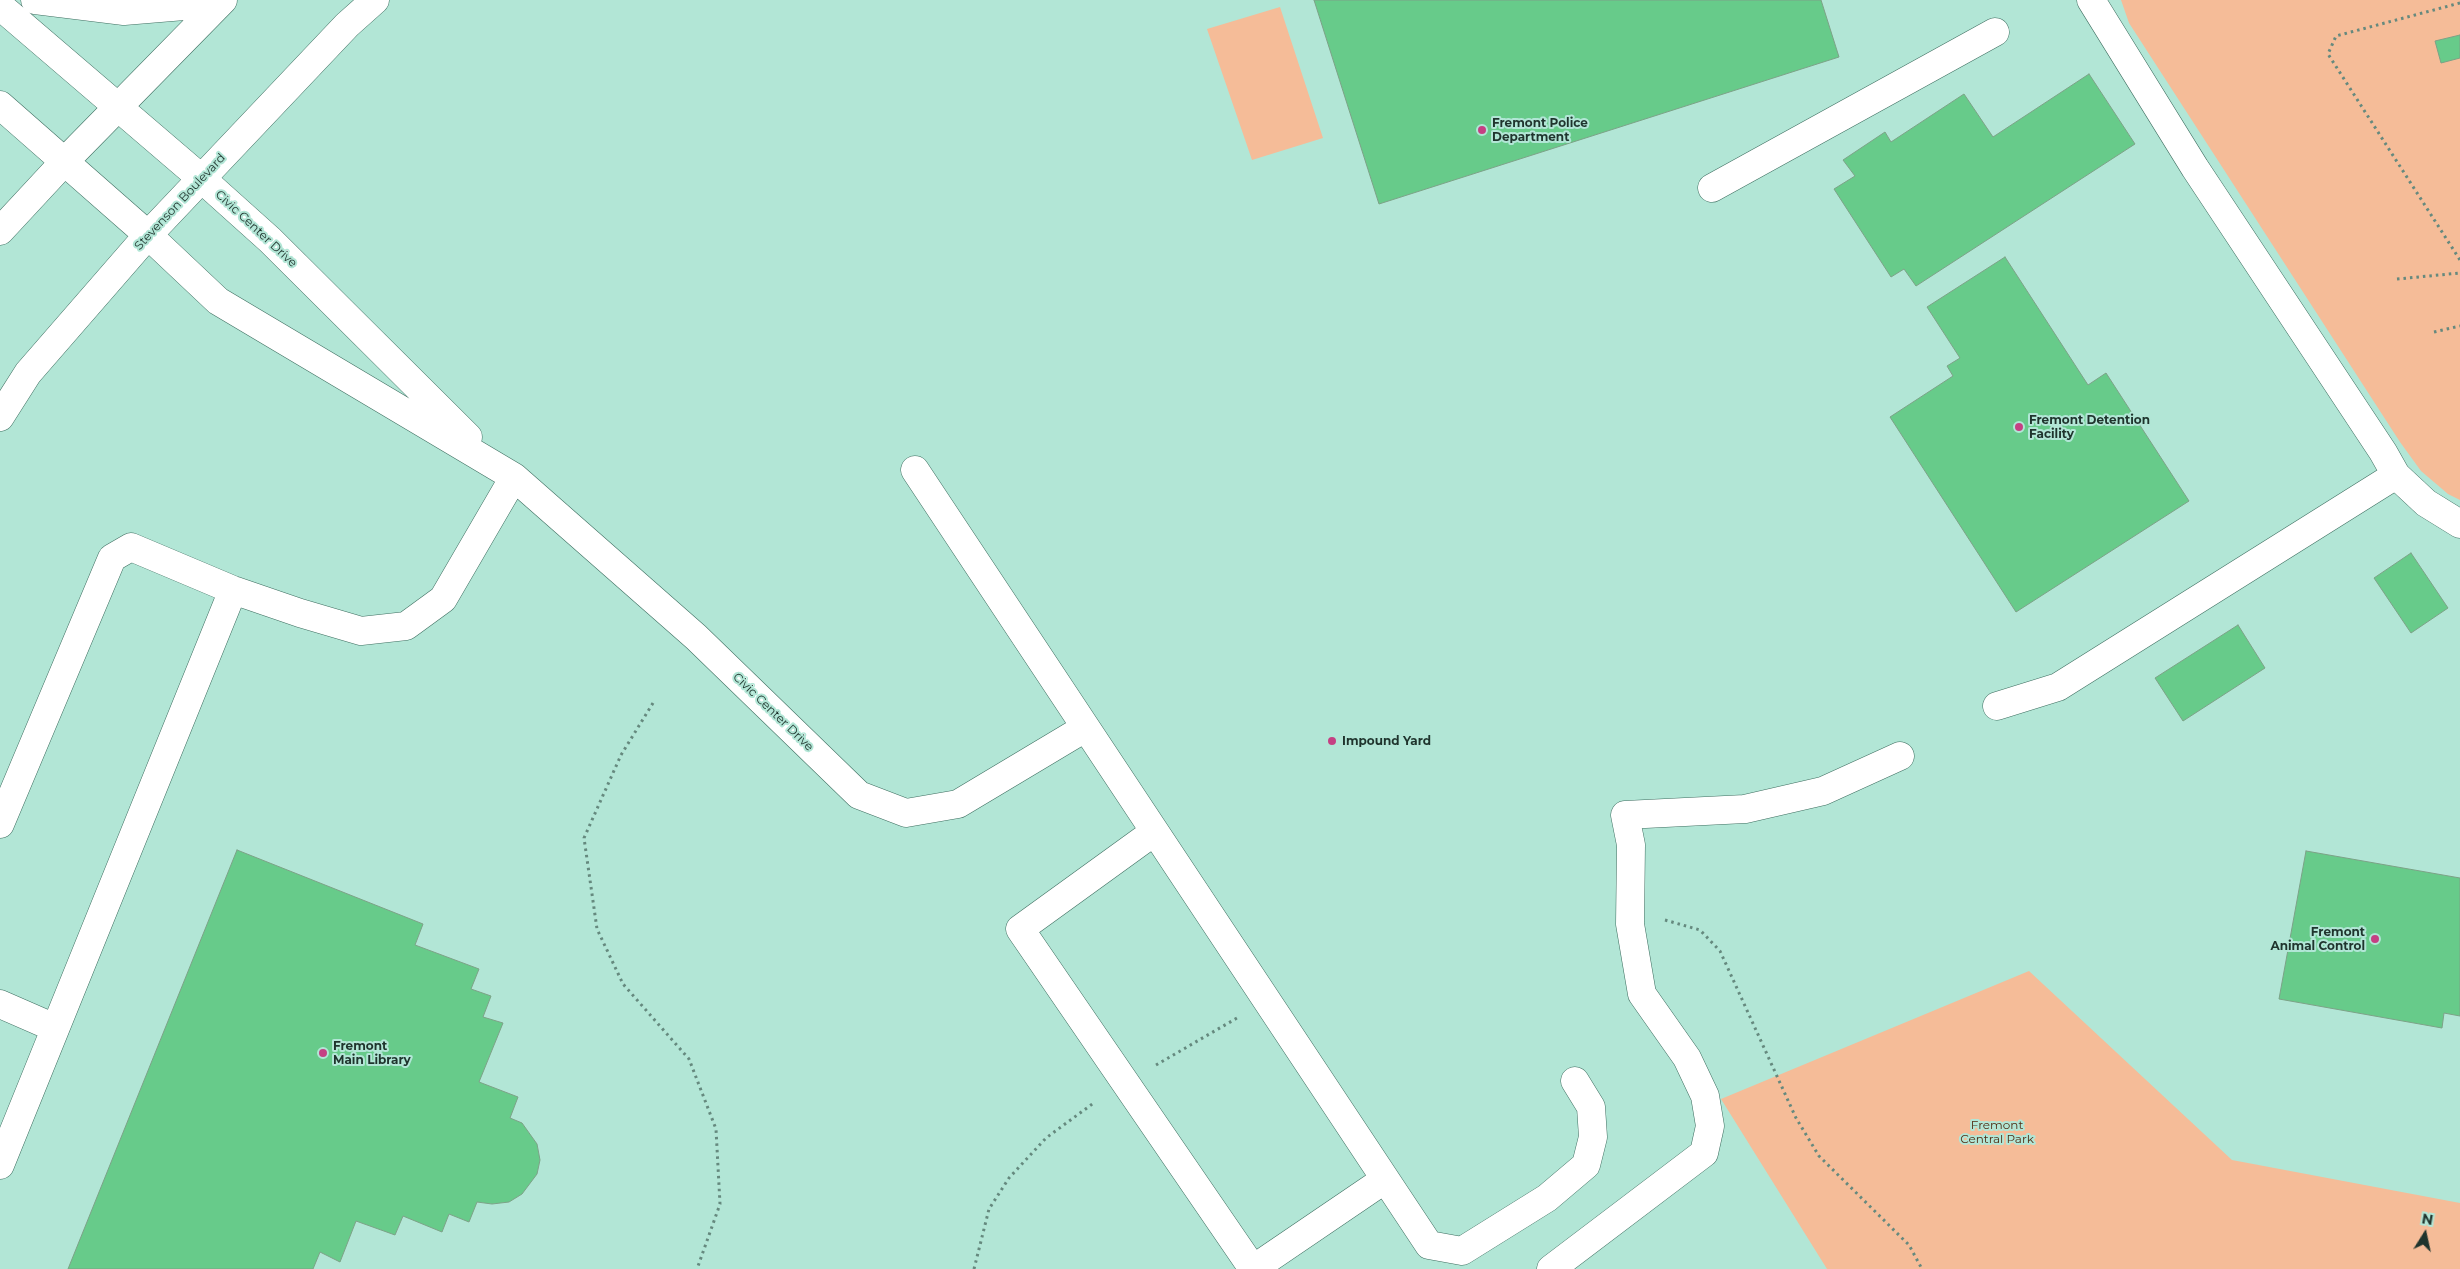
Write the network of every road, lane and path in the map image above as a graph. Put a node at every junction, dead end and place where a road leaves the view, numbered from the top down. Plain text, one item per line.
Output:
1 (35, 0) edge
2 (375, 0) edge
3 (2091, 0) edge
4 (222, 1) edge
5 (2460, 3) edge
6 (0, 6) edge
7 (1995, 32) dead end
8 (0, 105) edge
9 (118, 106) junction
10 (65, 161) junction
11 (202, 179) junction
12 (1712, 188) dead end
13 (0, 231) edge
14 (148, 235) junction
15 (2460, 260) edge
16 (2460, 273) edge
17 (2397, 279) dead end
18 (2460, 326) edge
19 (2434, 332) dead end
20 (0, 417) edge
21 (915, 470) dead end
22 (506, 472) junction
23 (2396, 475) junction
24 (2460, 524) edge
25 (233, 590) junction
26 (654, 703) dead end
27 (1997, 706) dead end
28 (1085, 728) junction
29 (1900, 756) dead end
30 (0, 824) edge
31 (1154, 832) junction
32 (1630, 924) junction
33 (1266, 1001) junction
34 (0, 1004) edge
35 (55, 1028) junction
36 (1575, 1081) dead end
37 (1125, 1083) junction
38 (0, 1165) edge
39 (1384, 1180) junction
40 (1439, 1262) edge
41 (697, 1269) edge
42 (974, 1269) edge
43 (1551, 1269) edge
44 (1922, 1269) edge

1 - 4 main road
2 - 11 main road, Stevenson Boulevard
3 - 23 main road
4 - 9 main road
5 - 15 path
6 - 9 main road, Civic Center Drive
7 - 12 main road
8 - 10 main road, Civic Center Drive
9 - 10 main road
9 - 11 main road, Civic Center Drive
10 - 13 main road
10 - 14 main road, Civic Center Drive
11 - 14 main road, Stevenson Boulevard
11 - 22 main road, Civic Center Drive
14 - 20 main road, Stevenson Boulevard
14 - 22 main road, Civic Center Drive
16 - 17 path
18 - 19 path
21 - 28 main road
22 - 25 main road
22 - 28 main road, Civic Center Drive
23 - 24 main road
23 - 27 main road
25 - 30 main road
25 - 35 main road
26 - 41 path
28 - 31 main road
29 - 32 main road
31 - 33 main road
31 - 37 main road
32 - 43 main road
32 - 44 path
33 - 37 path
33 - 39 main road
34 - 35 main road
35 - 38 main road
36 - 40 main road
37 - 39 main road
37 - 42 path
39 - 40 main road

